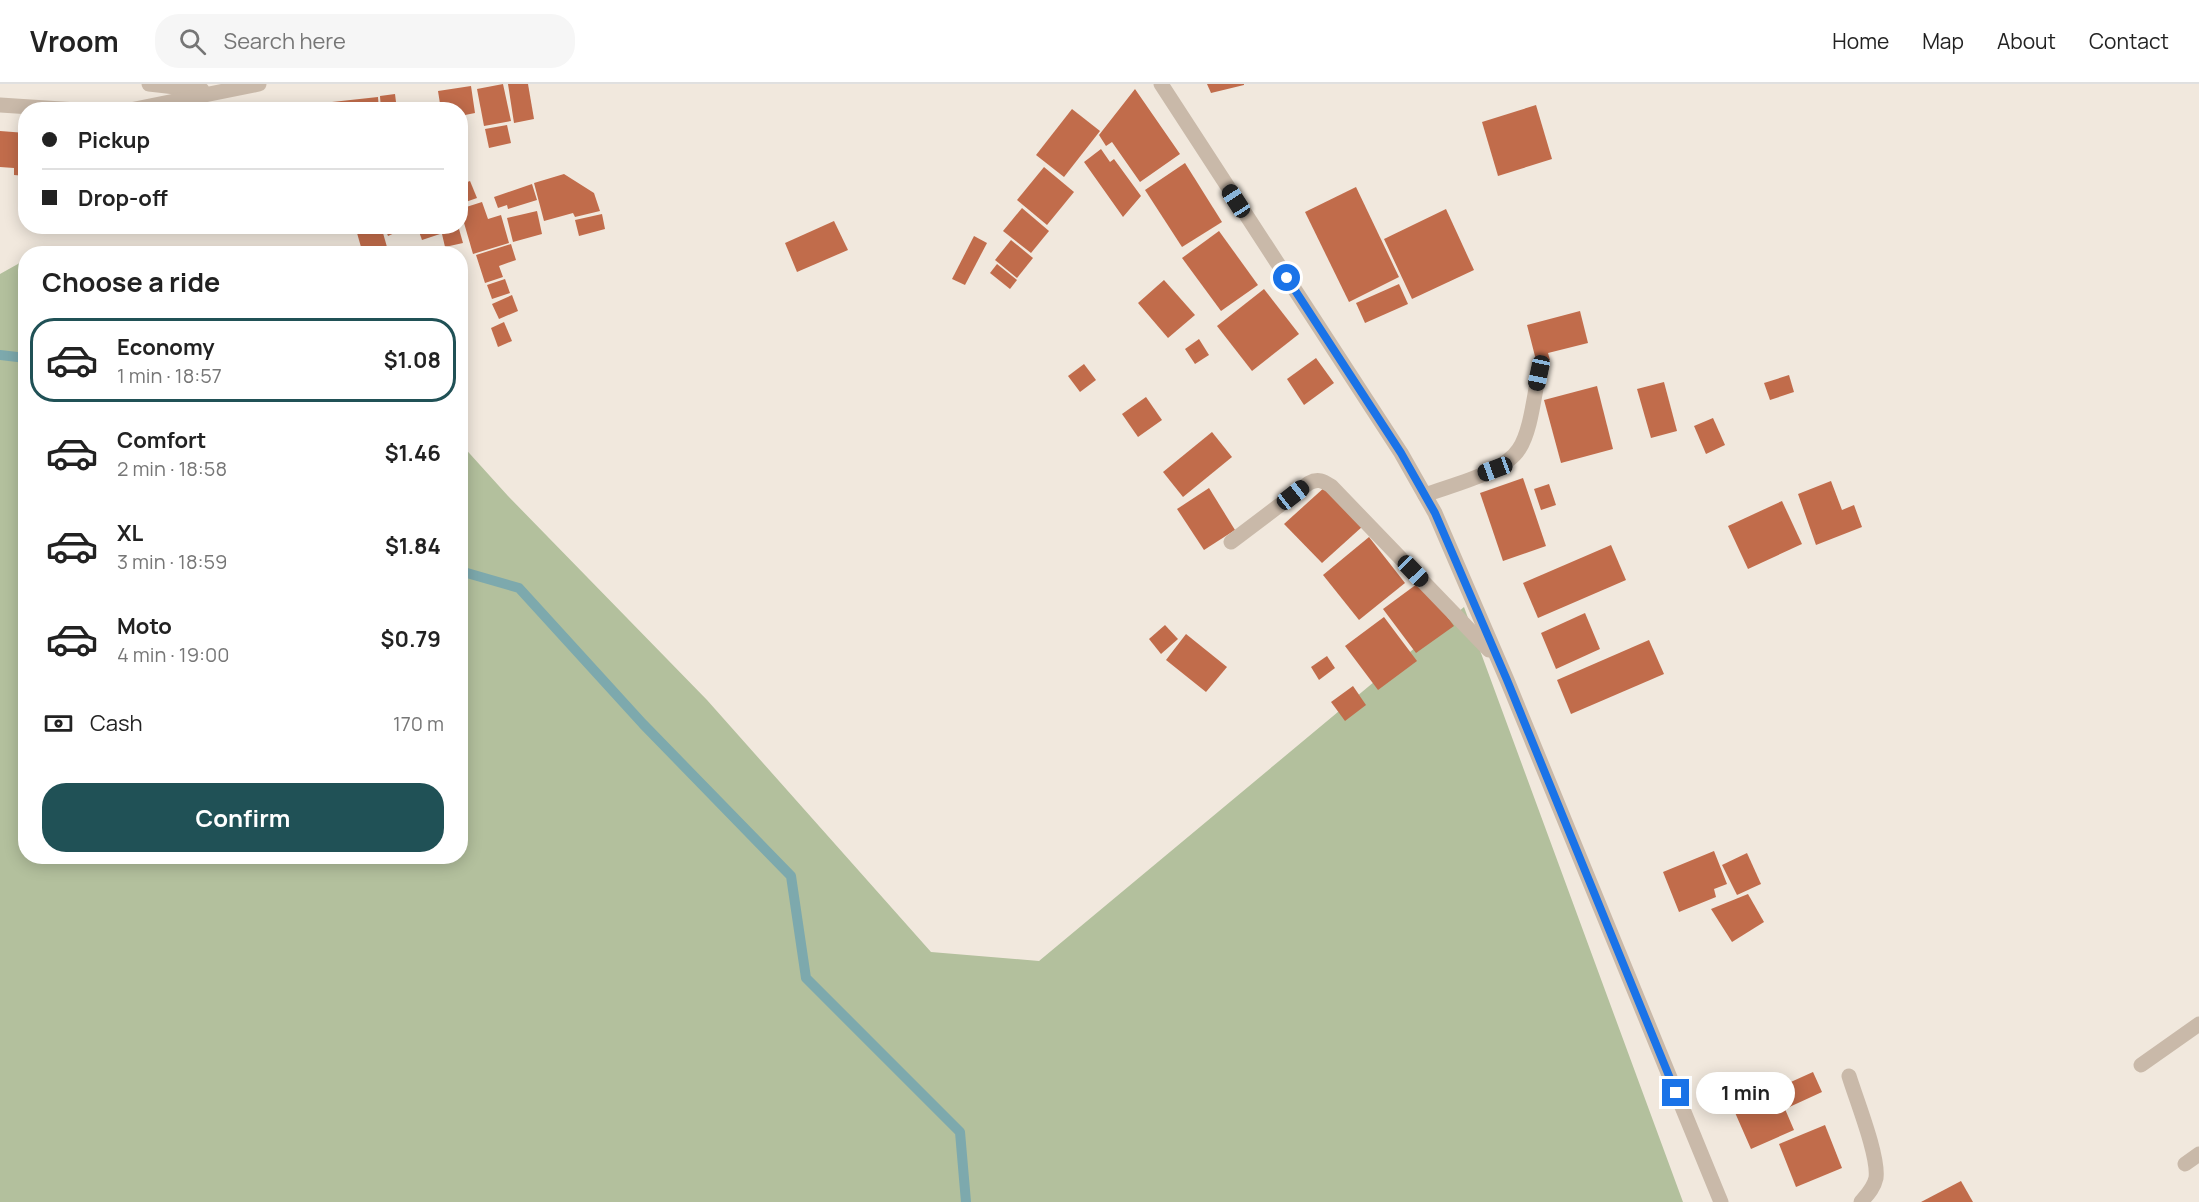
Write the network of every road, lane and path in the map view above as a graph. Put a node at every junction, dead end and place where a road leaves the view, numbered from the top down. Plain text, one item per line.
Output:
1 (149, 84) edge
2 (259, 84) edge
3 (1161, 84) edge
4 (217, 92) junction
5 (168, 102) edge
6 (0, 105) edge
7 (18, 106) edge
8 (1539, 373) dead end
9 (1425, 495) junction
10 (1230, 543) dead end
11 (1496, 656) junction
12 (2199, 1024) edge
13 (2141, 1065) dead end
14 (1849, 1076) dead end
15 (2199, 1154) edge
16 (2186, 1164) dead end
17 (1721, 1202) edge
18 (1861, 1202) edge

1 - 4 street
2 - 4 street
3 - 9 street
4 - 5 street
6 - 7 street
8 - 9 street
9 - 11 street
10 - 11 street
11 - 17 street
12 - 13 street
14 - 18 street
15 - 16 street

